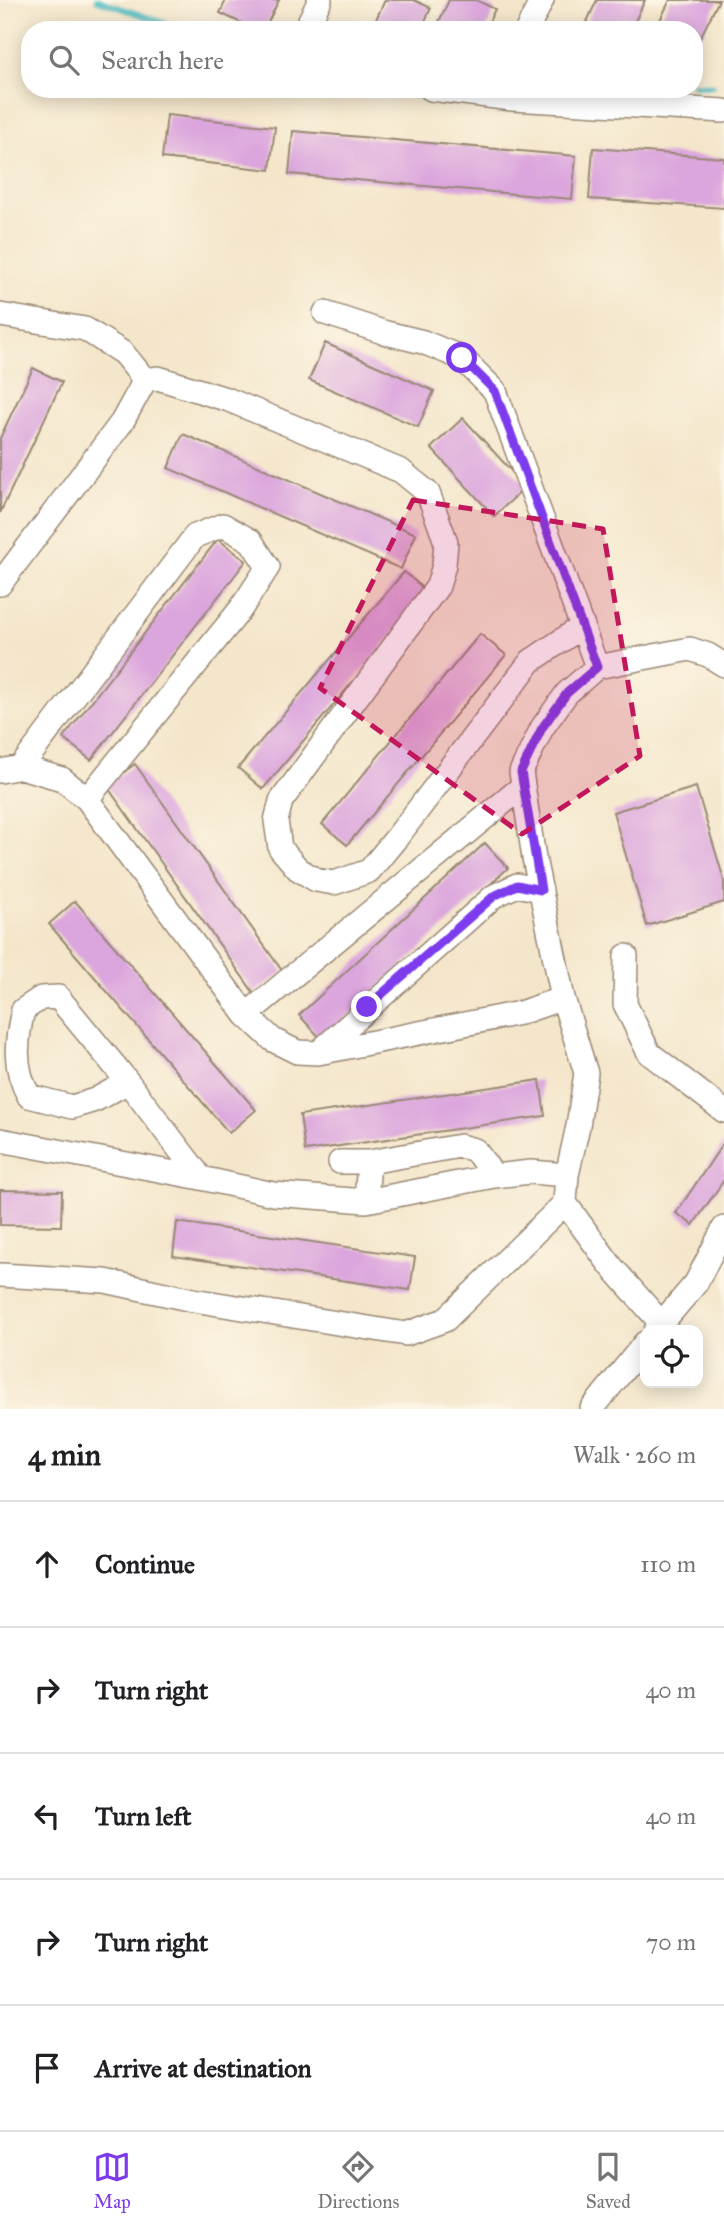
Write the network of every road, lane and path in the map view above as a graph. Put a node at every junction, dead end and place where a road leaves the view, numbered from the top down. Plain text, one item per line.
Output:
1 (320, 0) edge
2 (542, 0) edge
3 (310, 21) edge
4 (532, 21) edge
5 (583, 98) edge
6 (724, 106) edge
7 (325, 313) dead end
8 (0, 316) edge
9 (145, 380) junction
10 (0, 584) edge
11 (583, 626) junction
12 (724, 665) edge
13 (597, 667) junction
14 (10, 769) edge
15 (523, 786) junction
16 (88, 799) junction
17 (541, 890) junction
18 (626, 956) dead end
19 (563, 998) junction
20 (246, 1015) junction
21 (318, 1053) junction
22 (128, 1082) junction
23 (724, 1111) edge
24 (0, 1140) edge
25 (340, 1161) dead end
26 (369, 1162) junction
27 (567, 1175) junction
28 (494, 1176) junction
29 (201, 1178) junction
30 (366, 1202) junction
31 (565, 1203) junction
32 (724, 1228) edge
33 (0, 1275) edge
34 (657, 1325) edge
35 (661, 1325) edge
36 (640, 1349) edge
37 (592, 1409) edge

1 - 3 street
2 - 4 street
5 - 6 street
7 - 11 street
8 - 9 street
9 - 10 street
9 - 11 street
11 - 13 street
12 - 13 street
13 - 15 street
14 - 16 street
14 - 16 street
15 - 17 street
15 - 20 street
16 - 20 street
17 - 19 street
17 - 21 street
18 - 23 street
19 - 21 street
19 - 27 street
20 - 21 street
22 - 22 street
22 - 29 street
24 - 29 street
25 - 26 street
26 - 28 street
26 - 30 street
27 - 28 street
27 - 31 street
28 - 30 street
29 - 30 street
31 - 33 street
31 - 34 street
32 - 35 street
36 - 37 street

